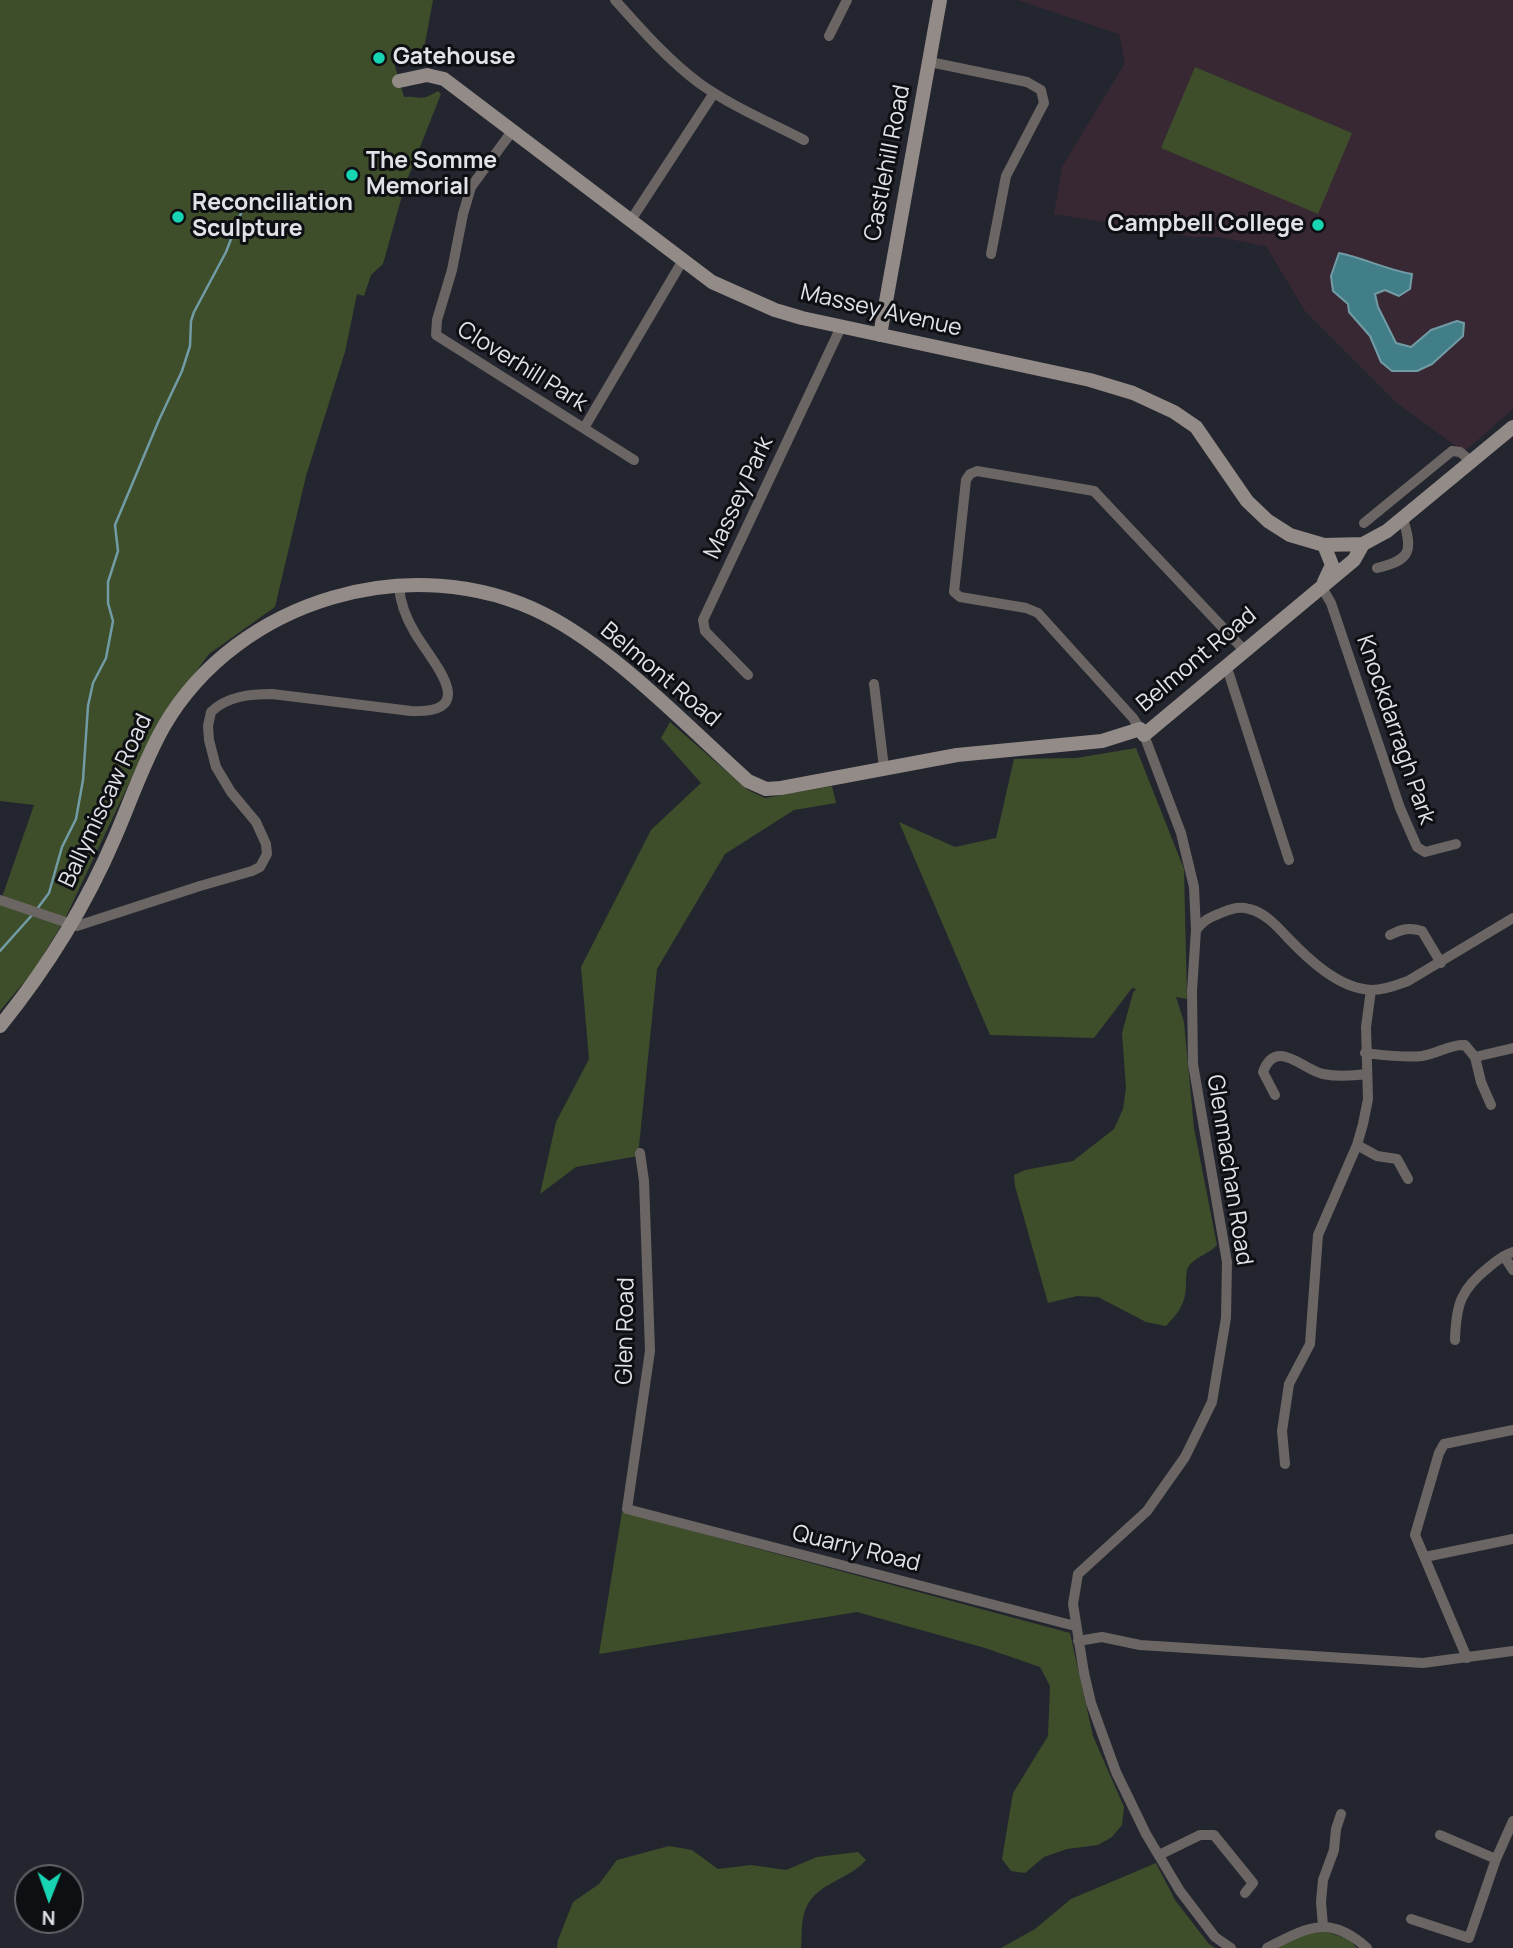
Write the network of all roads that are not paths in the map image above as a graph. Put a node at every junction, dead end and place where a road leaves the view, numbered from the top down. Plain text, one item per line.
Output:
1 (615, 0) edge
2 (848, 0) edge
3 (939, 0) edge
4 (829, 36) dead end
5 (930, 62) junction
6 (399, 81) dead end
7 (714, 93) junction
8 (513, 131) junction
9 (804, 140) dead end
10 (631, 220) junction
11 (991, 254) dead end
12 (684, 260) junction
13 (841, 327) junction
14 (880, 335) junction
15 (584, 428) junction
16 (1510, 433) edge
17 (635, 460) dead end
18 (1472, 462) junction
19 (1403, 519) junction
20 (1364, 523) dead end
21 (1363, 544) junction
22 (1324, 545) junction
23 (1377, 568) dead end
24 (399, 586) junction
25 (1321, 586) junction
26 (1244, 650) junction
27 (1224, 667) junction
28 (748, 676) dead end
29 (874, 684) dead end
30 (1142, 732) junction
31 (884, 768) junction
32 (1457, 844) dead end
33 (1289, 860) dead end
34 (1, 901) edge
35 (1513, 918) edge
36 (67, 923) junction
37 (1196, 930) junction
38 (1390, 934) dead end
39 (1441, 962) junction
40 (1371, 990) junction
41 (0, 1026) edge
42 (1513, 1048) edge
43 (1365, 1053) junction
44 (1475, 1057) junction
45 (1367, 1074) junction
46 (1275, 1095) dead end
47 (1491, 1105) dead end
48 (1357, 1145) junction
49 (640, 1153) dead end
50 (1408, 1179) dead end
51 (1508, 1254) edge
52 (1513, 1270) edge
53 (1455, 1340) dead end
54 (1513, 1430) edge
55 (1285, 1464) dead end
56 (627, 1509) joint
57 (1513, 1539) edge
58 (1425, 1557) junction
59 (1075, 1626) junction
60 (1078, 1641) junction
61 (1513, 1651) edge
62 (1467, 1658) junction
63 (1341, 1814) dead end
64 (1513, 1821) edge
65 (1440, 1835) dead end
66 (1159, 1855) junction
67 (1496, 1859) junction
68 (1245, 1893) dead end
69 (1411, 1919) dead end
70 (1323, 1926) junction
71 (1231, 1948) edge
72 (1267, 1948) edge
73 (1367, 1948) edge

1 - 7 street
2 - 4 street
3 - 5 main road, Castlehill Road
5 - 11 street
5 - 14 main road, Castlehill Road
6 - 8 main road, Massey Avenue
7 - 9 street
7 - 10 street
8 - 10 main road, Massey Avenue
8 - 15 street, Cloverhill Park
10 - 12 main road, Massey Avenue
12 - 13 main road, Massey Avenue
12 - 15 street
13 - 14 main road, Massey Avenue
13 - 28 street, Massey Park
14 - 22 main road, Massey Avenue
15 - 17 street, Cloverhill Park
16 - 18 main road, Belmont Road
18 - 19 main road, Belmont Road
18 - 20 street
19 - 21 main road, Belmont Road
19 - 23 street
21 - 22 main road, Massey Avenue
21 - 25 main road, Belmont Road
22 - 25 main road
24 - 31 main road, Belmont Road
24 - 36 main road, Ballymiscaw Road
24 - 36 street
25 - 26 main road, Belmont Road
25 - 32 street, Knockdarragh Park
26 - 27 main road, Belmont Road
26 - 30 street, Glenmachan Road
27 - 30 main road, Belmont Road
27 - 33 street
29 - 31 street
30 - 31 main road, Belmont Road
30 - 37 street, Glenmachan Road
34 - 36 street
35 - 39 street
36 - 41 main road, Ballymiscaw Road
37 - 40 street
37 - 59 street, Glenmachan Road
38 - 39 street
39 - 40 street
40 - 43 street
42 - 44 street
43 - 44 street
43 - 45 street
44 - 47 street
45 - 46 street
45 - 48 street
48 - 50 street
48 - 55 street
49 - 56 street, Glen Road
51 - 52 street
51 - 53 street
54 - 58 street
56 - 59 street, Quarry Road
57 - 58 street
58 - 62 street
59 - 60 street, Glenmachan Road
60 - 62 street
60 - 66 street, Glenmachan Road
61 - 62 street
63 - 70 street
64 - 67 street
65 - 67 street
66 - 68 street
66 - 71 street, Glenmachan Road
67 - 69 street
70 - 72 street
70 - 73 street

